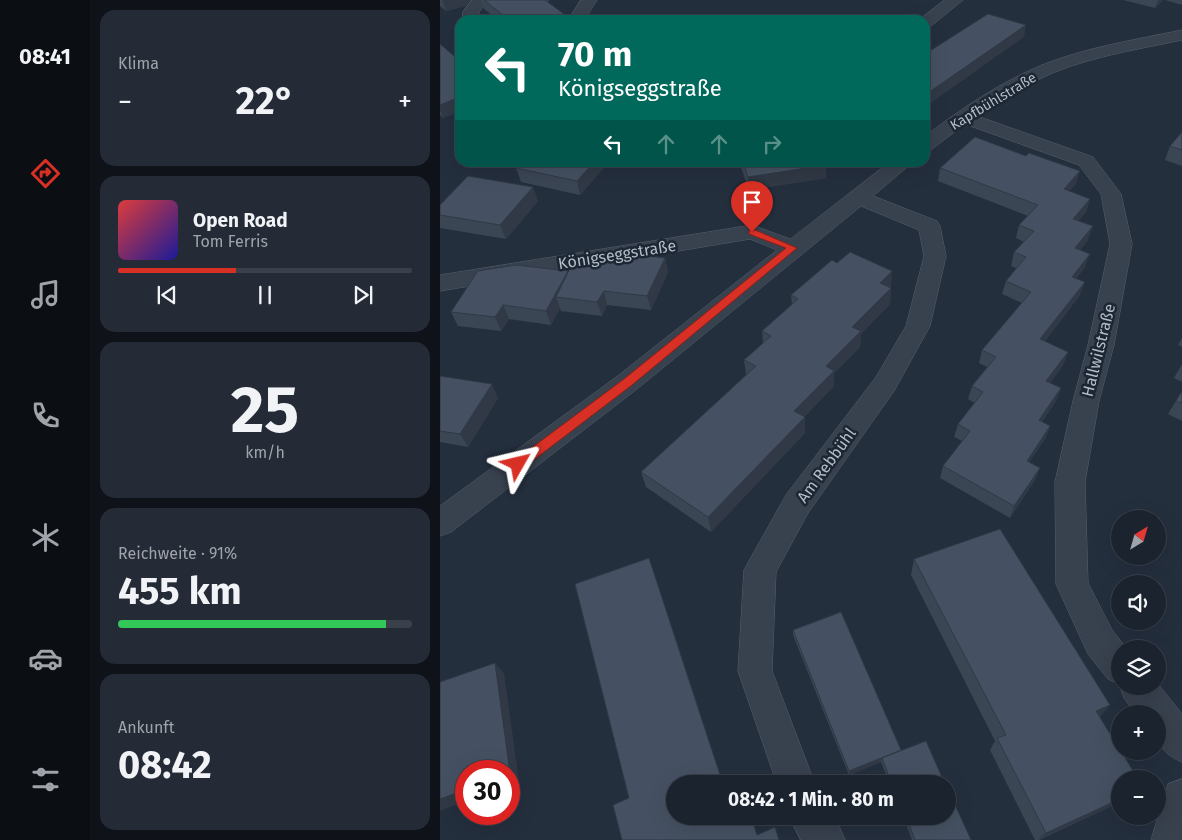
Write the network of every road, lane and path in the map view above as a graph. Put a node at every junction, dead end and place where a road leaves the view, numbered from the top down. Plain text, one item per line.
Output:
1 (480, 0) edge
2 (589, 0) edge
3 (955, 0) edge
4 (471, 15) edge
5 (580, 15) edge
6 (930, 19) edge
7 (1182, 35) edge
8 (962, 117) junction
9 (930, 141) edge
10 (897, 167) edge
11 (858, 197) junction
12 (793, 248) junction
13 (440, 283) edge
14 (440, 523) edge
15 (1111, 656) edge
16 (1143, 695) edge
17 (1182, 743) edge
18 (793, 775) edge
19 (1182, 798) edge
20 (814, 825) edge
21 (825, 840) edge
22 (1171, 840) edge

1 - 4 street
2 - 5 street
3 - 6 street
7 - 8 street, Kapfbühlstraße
8 - 9 street, Kapfbühlstraße
8 - 15 street, Hallwilstraße
10 - 11 street
11 - 12 street
11 - 18 street, Am Rebbühl
12 - 13 street, Königseggstraße
12 - 14 street
16 - 17 street
19 - 22 street
20 - 21 street

